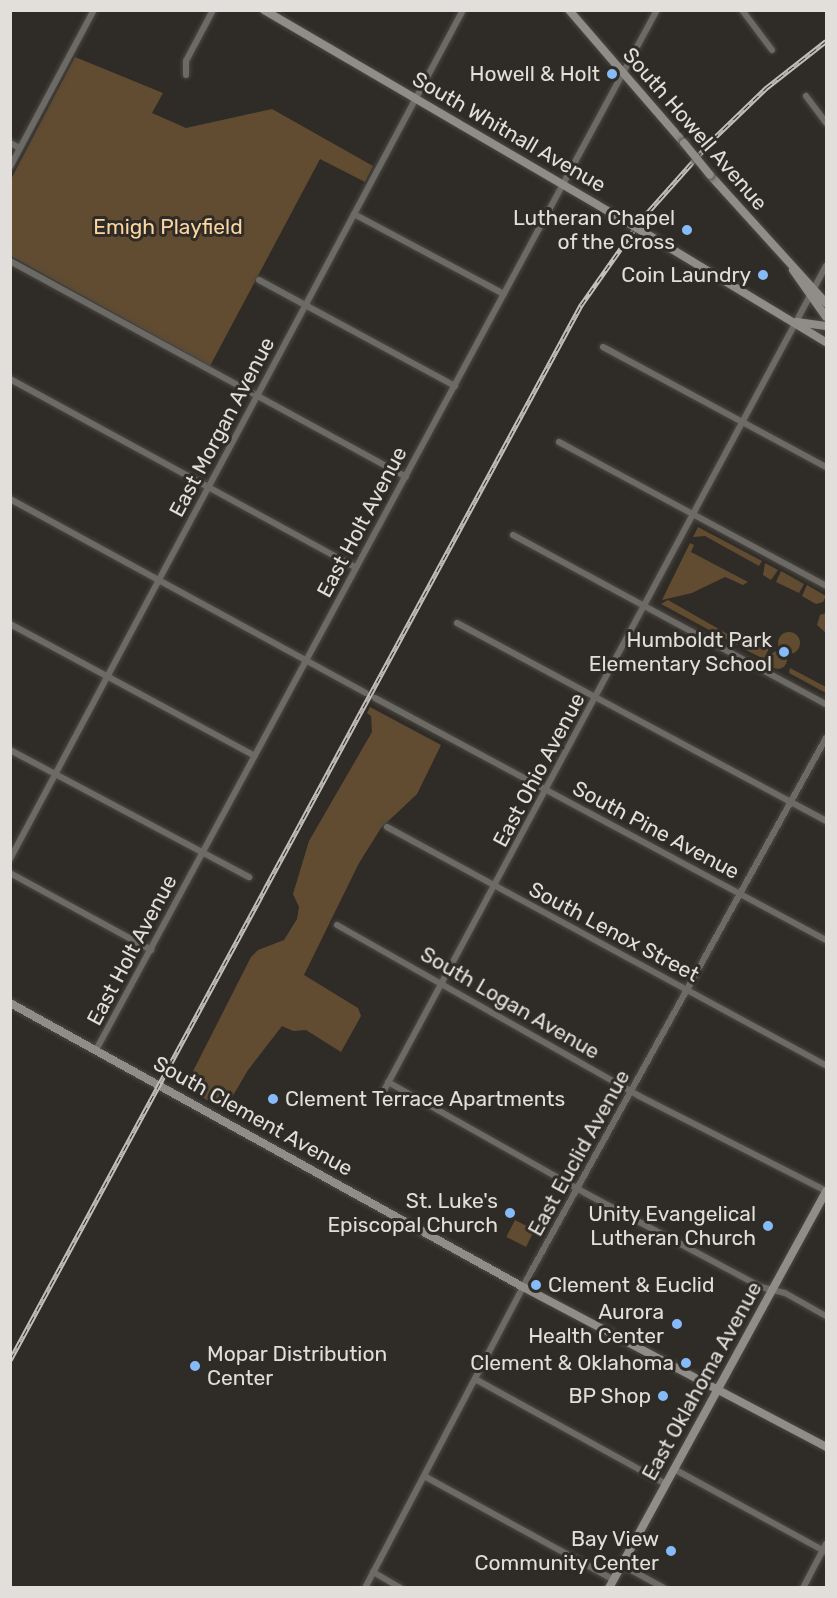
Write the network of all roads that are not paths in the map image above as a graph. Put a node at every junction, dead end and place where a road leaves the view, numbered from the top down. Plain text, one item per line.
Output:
1 (94, 10) edge
2 (213, 10) edge
3 (264, 10) edge
4 (463, 10) edge
5 (569, 10) edge
6 (657, 10) edge
7 (742, 10) edge
8 (772, 50) dead end
9 (624, 74) junction
10 (186, 75) dead end
11 (806, 96) dead end
12 (417, 98) junction
13 (826, 123) edge
14 (10, 143) edge
15 (20, 148) junction
16 (10, 167) edge
17 (564, 184) junction
18 (354, 214) junction
19 (10, 261) edge
20 (826, 266) edge
21 (259, 280) dead end
22 (812, 292) junction
23 (504, 294) junction
24 (826, 303) edge
25 (306, 305) junction
26 (826, 317) edge
27 (797, 322) junction
28 (826, 326) edge
29 (826, 342) edge
30 (603, 347) dead end
31 (10, 379) edge
32 (455, 386) junction
33 (257, 398) junction
34 (743, 422) junction
35 (559, 442) dead end
36 (826, 467) edge
37 (405, 477) junction
38 (208, 489) junction
39 (10, 499) edge
40 (694, 515) junction
41 (513, 535) dead end
42 (356, 568) junction
43 (158, 582) junction
44 (826, 586) edge
45 (646, 606) junction
46 (457, 623) dead end
47 (10, 624) edge
48 (306, 661) junction
49 (107, 678) junction
50 (366, 693) dead end
51 (375, 698) dead end
52 (597, 698) junction
53 (826, 704) edge
54 (826, 738) edge
55 (10, 750) edge
56 (255, 756) junction
57 (55, 775) junction
58 (548, 791) junction
59 (792, 803) junction
60 (826, 821) edge
61 (387, 827) dead end
62 (203, 853) junction
63 (10, 859) edge
64 (10, 873) edge
65 (249, 878) dead end
66 (495, 887) junction
67 (742, 895) junction
68 (337, 925) dead end
69 (826, 940) edge
70 (151, 950) junction
71 (443, 982) junction
72 (688, 991) junction
73 (10, 1003) edge
74 (96, 1050) junction
75 (826, 1065) edge
76 (388, 1082) junction
77 (632, 1092) junction
78 (380, 1098) dead end
79 (578, 1189) junction
80 (826, 1192) edge
81 (523, 1287) junction
82 (773, 1290) junction
83 (826, 1316) edge
84 (474, 1379) junction
85 (718, 1389) junction
86 (826, 1447) edge
87 (674, 1469) junction
88 (424, 1476) junction
89 (666, 1484) junction
90 (825, 1549) edge
91 (622, 1565) junction
92 (373, 1572) junction
93 (612, 1583) edge
94 (365, 1587) edge
95 (401, 1587) edge
96 (664, 1587) edge
97 (803, 1587) edge

1 - 15 street
2 - 10 street
3 - 12 street, South Whitnall Avenue
4 - 12 street, East Morgan Avenue
5 - 9 street, South Howell Avenue
6 - 9 street, East Holt Avenue
7 - 8 street
9 - 17 street, East Holt Avenue
9 - 22 street, South Howell Avenue, bridge
11 - 13 street
12 - 17 street, South Whitnall Avenue
12 - 18 street, East Morgan Avenue
14 - 15 street
15 - 16 street
17 - 23 street, East Holt Avenue
17 - 27 street, South Whitnall Avenue, bridge
18 - 23 street
18 - 25 street, East Morgan Avenue
19 - 33 street
20 - 22 street, East Ohio Avenue
21 - 25 street
22 - 24 street, South Howell Avenue
22 - 26 street, South Howell Avenue
22 - 27 street, East Ohio Avenue
23 - 32 street, East Holt Avenue
25 - 32 street
25 - 33 street, East Morgan Avenue
27 - 28 street, South Whitnall Avenue
27 - 29 street, South Whitnall Avenue
27 - 34 street, East Ohio Avenue
30 - 34 street
31 - 38 street
32 - 37 street, East Holt Avenue
33 - 37 street
33 - 38 street, East Morgan Avenue
34 - 36 street
34 - 40 street, East Ohio Avenue
35 - 40 street
37 - 42 street, East Holt Avenue
38 - 42 street
38 - 43 street, East Morgan Avenue
39 - 43 street
40 - 44 street
40 - 45 street, East Ohio Avenue
41 - 45 street
42 - 48 street, East Holt Avenue
43 - 48 street
43 - 49 street, East Morgan Avenue
45 - 52 street, East Ohio Avenue
45 - 53 street
46 - 52 street
47 - 49 street
48 - 50 street
48 - 56 street, East Holt Avenue
49 - 56 street
49 - 57 street, East Morgan Avenue
51 - 58 street, South Pine Avenue
52 - 58 street, East Ohio Avenue
52 - 59 street
54 - 59 street, East Euclid Avenue
55 - 57 street
56 - 62 street, East Holt Avenue
57 - 62 street
57 - 63 street, East Morgan Avenue
58 - 66 street, East Ohio Avenue
58 - 67 street, South Pine Avenue
59 - 60 street
59 - 67 street, East Euclid Avenue
61 - 66 street, South Lenox Street
62 - 65 street
62 - 70 street, East Holt Avenue
64 - 70 street
66 - 71 street, East Ohio Avenue
66 - 72 street, South Lenox Street
67 - 69 street, South Pine Avenue
67 - 72 street, East Euclid Avenue
68 - 71 street, South Logan Avenue
70 - 74 street, East Holt Avenue
71 - 76 street, East Ohio Avenue
71 - 77 street, South Logan Avenue
72 - 75 street, South Lenox Street
72 - 77 street, East Euclid Avenue
73 - 74 street, South Clement Avenue
74 - 81 street, South Clement Avenue
76 - 78 street, East Ohio Avenue
76 - 79 street
77 - 79 street, East Euclid Avenue
77 - 80 street, South Logan Avenue
79 - 81 street, East Euclid Avenue
79 - 82 street
80 - 82 street, East Oklahoma Avenue
81 - 84 street, East Euclid Avenue
81 - 85 street, South Clement Avenue
82 - 83 street
82 - 85 street, East Oklahoma Avenue
84 - 88 street, East Euclid Avenue
84 - 89 street
85 - 86 street, South Clement Avenue
85 - 87 street, East Oklahoma Avenue
87 - 89 street, East Oklahoma Avenue
87 - 90 street
88 - 92 street, East Euclid Avenue
88 - 93 street
89 - 91 street, East Oklahoma Avenue
90 - 97 street
91 - 93 street, East Oklahoma Avenue
91 - 96 street
92 - 94 street, East Euclid Avenue
92 - 95 street

